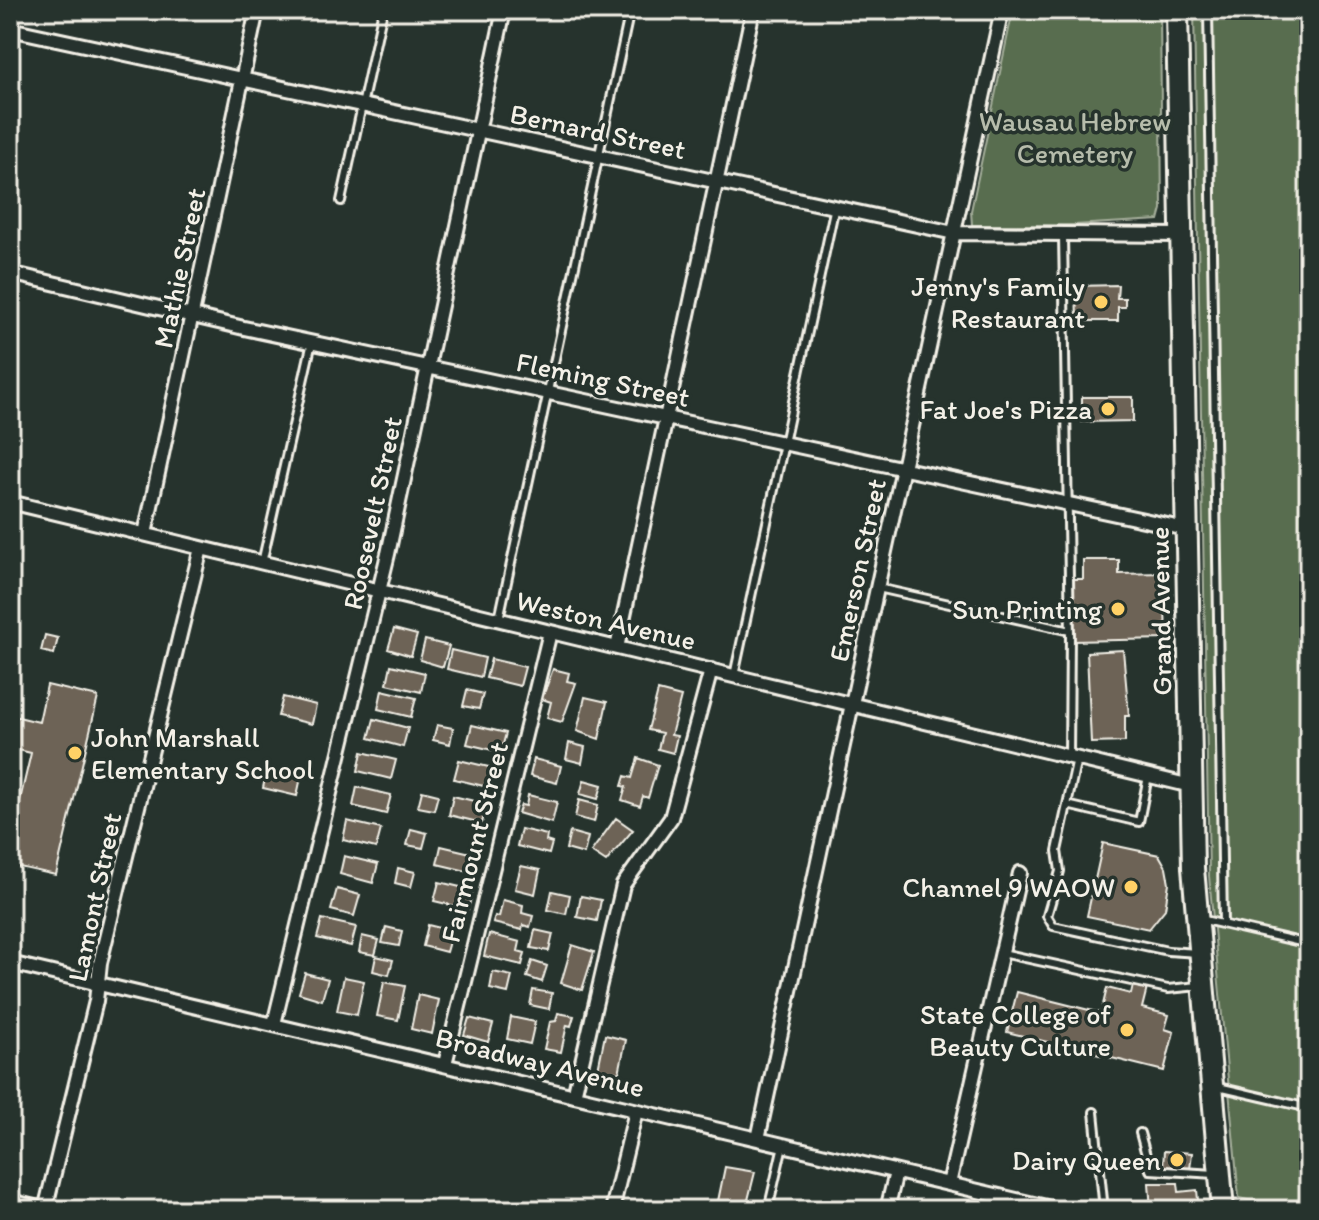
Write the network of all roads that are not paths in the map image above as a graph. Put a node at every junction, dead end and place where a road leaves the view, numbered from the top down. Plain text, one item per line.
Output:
1 (257, 10) edge
2 (383, 10) edge
3 (504, 10) edge
4 (630, 10) edge
5 (753, 10) edge
6 (1002, 10) edge
7 (1177, 10) edge
8 (1208, 10) edge
9 (10, 29) edge
10 (243, 78) junction
11 (362, 104) junction
12 (478, 130) junction
13 (598, 155) junction
14 (716, 181) junction
15 (341, 201) dead end
16 (835, 206) junction
17 (954, 233) junction
18 (1181, 235) junction
19 (1063, 236) junction
20 (10, 273) edge
21 (194, 316) junction
22 (312, 342) junction
23 (428, 367) junction
24 (549, 392) junction
25 (666, 416) junction
26 (784, 442) junction
27 (903, 468) junction
28 (10, 502) edge
29 (1068, 505) junction
30 (1186, 529) junction
31 (145, 534) junction
32 (201, 548) junction
33 (262, 563) junction
34 (878, 588) junction
35 (380, 591) junction
36 (499, 619) junction
37 (1070, 631) junction
38 (550, 632) junction
39 (617, 648) junction
40 (711, 670) junction
41 (734, 676) junction
42 (853, 704) junction
43 (1073, 758) junction
44 (1148, 776) junction
45 (1191, 786) junction
46 (1067, 805) junction
47 (1020, 873) dead end
48 (1197, 919) junction
49 (1223, 923) junction
50 (1309, 944) edge
51 (1002, 952) junction
52 (1200, 953) junction
53 (10, 963) edge
54 (100, 984) junction
55 (1202, 985) junction
56 (274, 1024) junction
57 (445, 1064) junction
58 (1211, 1085) junction
59 (574, 1096) junction
60 (1309, 1108) edge
61 (636, 1111) junction
62 (1094, 1112) dead end
63 (1140, 1133) dead end
64 (758, 1139) junction
65 (783, 1145) junction
66 (896, 1172) junction
67 (1220, 1174) junction
68 (949, 1184) junction
69 (10, 1201) edge
70 (1223, 1208) edge
71 (46, 1210) edge
72 (612, 1210) edge
73 (768, 1210) edge
74 (887, 1210) edge
75 (1059, 1210) edge
76 (1104, 1210) edge
77 (1266, 1210) edge

1 - 10 street, Mathie Street
2 - 11 lane
3 - 12 street, Roosevelt Street
4 - 13 lane
5 - 14 street
6 - 17 street, Emerson Street
7 - 18 main road, Grand Avenue
8 - 49 lane
9 - 10 street, Bernard Street
10 - 11 street, Bernard Street
10 - 21 street, Mathie Street
11 - 12 street, Bernard Street
11 - 15 lane
12 - 13 street, Bernard Street
12 - 23 street, Roosevelt Street
13 - 14 street, Bernard Street
13 - 24 lane
14 - 16 street, Bernard Street
14 - 25 street
16 - 17 street, Bernard Street
16 - 26 lane
17 - 19 street, Bernard Street
17 - 27 street, Emerson Street
18 - 19 street, Bernard Street
18 - 30 main road, Grand Avenue
19 - 29 lane
20 - 21 street, Fleming Street
21 - 22 street, Fleming Street
21 - 31 street, Mathie Street
22 - 23 street, Fleming Street
22 - 33 lane
23 - 24 street, Fleming Street
23 - 35 street, Roosevelt Street
24 - 25 street, Fleming Street
24 - 36 lane
25 - 26 street, Fleming Street
25 - 39 street
26 - 27 street, Fleming Street
26 - 41 lane
27 - 29 street, Fleming Street
27 - 34 street, Emerson Street
28 - 31 street, Weston Avenue
29 - 30 street, Fleming Street
29 - 37 lane
30 - 45 main road, Grand Avenue
31 - 32 street, Weston Avenue
32 - 33 street, Weston Avenue
32 - 54 street, Lamont Street
33 - 35 street, Weston Avenue
34 - 37 lane
34 - 42 street, Emerson Street
35 - 36 street, Weston Avenue
35 - 56 street, Roosevelt Street
36 - 38 street, Weston Avenue
37 - 43 lane
38 - 39 street, Weston Avenue
38 - 57 street, Fairmount Street
39 - 40 street, Weston Avenue
40 - 41 street, Weston Avenue
40 - 59 street
41 - 42 street, Weston Avenue
42 - 43 street, Weston Avenue
42 - 64 street, Emerson Street
43 - 44 street, Weston Avenue
43 - 46 lane
44 - 45 street, Weston Avenue
44 - 46 lane
45 - 48 main road, Grand Avenue
46 - 52 lane
47 - 51 street
48 - 49 lane
48 - 52 main road, Grand Avenue
49 - 50 lane
51 - 55 lane
51 - 68 street
52 - 55 main road, Grand Avenue
53 - 54 street, Broadway Avenue
54 - 56 street, Broadway Avenue
54 - 71 street, Lamont Street
55 - 58 main road, Grand Avenue
56 - 57 street, Broadway Avenue
57 - 59 street, Broadway Avenue
58 - 60 lane
58 - 67 main road, Grand Avenue
59 - 61 street, Broadway Avenue
61 - 64 street, Broadway Avenue
61 - 72 street
62 - 76 lane
63 - 67 lane
64 - 65 street, Broadway Avenue
65 - 66 street, Broadway Avenue
65 - 73 lane
66 - 68 street, Broadway Avenue
66 - 74 street
67 - 70 main road, Grand Avenue
68 - 75 street, Broadway Avenue
69 - 71 street
70 - 77 lane

